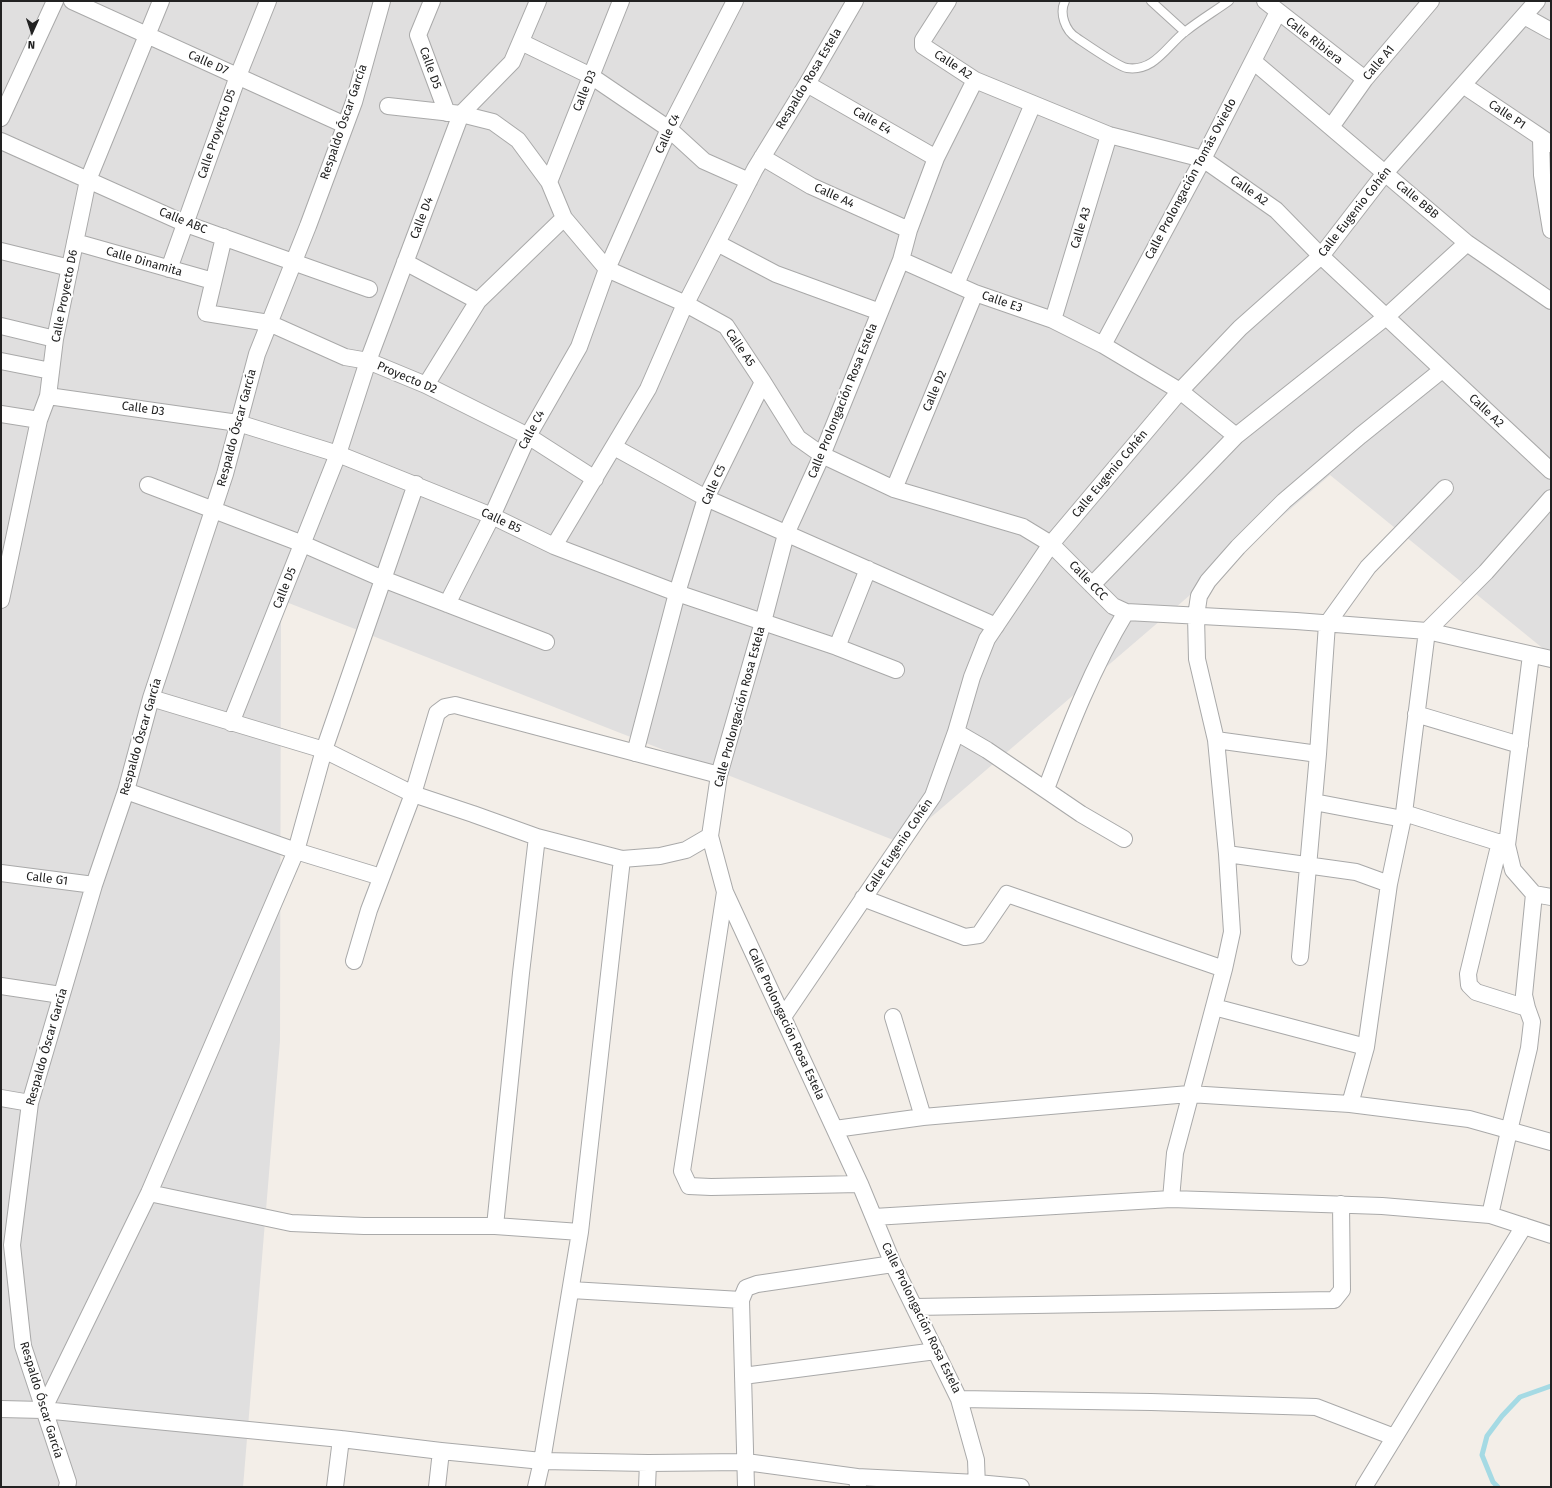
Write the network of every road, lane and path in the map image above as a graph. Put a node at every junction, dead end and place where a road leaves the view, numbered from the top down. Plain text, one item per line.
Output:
1 (55, 1) edge
2 (72, 1) edge
3 (161, 1) edge
4 (268, 1) edge
5 (382, 1) edge
6 (432, 1) edge
7 (538, 1) edge
8 (621, 1) edge
9 (735, 1) edge
10 (855, 1) edge
11 (948, 1) edge
12 (1065, 1) edge
13 (1151, 1) edge
14 (1229, 1) edge
15 (1265, 1) edge
16 (1431, 1) edge
17 (1537, 1) edge
18 (1278, 12) junction
19 (1524, 16) junction
20 (1551, 31) edge
21 (1185, 32) junction
22 (147, 35) junction
23 (521, 42) junction
24 (1253, 61) junction
25 (238, 76) junction
26 (591, 76) junction
27 (1364, 79) junction
28 (976, 80) junction
29 (807, 84) junction
30 (1463, 85) junction
31 (1033, 104) junction
32 (388, 106) dead end
33 (454, 114) junction
34 (1, 118) edge
35 (345, 125) junction
36 (1331, 127) junction
37 (669, 128) junction
38 (1109, 135) junction
39 (1, 141) edge
40 (1546, 141) edge
41 (762, 157) junction
42 (936, 158) junction
43 (1203, 159) junction
44 (1385, 173) junction
45 (88, 180) junction
46 (749, 181) junction
47 (549, 182) junction
48 (564, 218) junction
49 (186, 224) junction
50 (910, 230) junction
51 (1551, 230) edge
52 (224, 237) junction
53 (75, 242) junction
54 (717, 243) junction
55 (1467, 243) junction
56 (1, 251) edge
57 (1321, 256) junction
58 (901, 260) junction
59 (293, 262) junction
60 (405, 262) junction
61 (70, 268) junction
62 (170, 269) junction
63 (607, 269) junction
64 (213, 281) junction
65 (956, 284) junction
66 (369, 289) dead end
67 (975, 293) junction
68 (478, 301) junction
69 (1551, 301) edge
70 (686, 304) junction
71 (880, 312) junction
72 (1386, 317) junction
73 (1053, 320) junction
74 (269, 323) junction
75 (1, 326) edge
76 (55, 339) junction
77 (1103, 345) junction
78 (1, 362) edge
79 (368, 362) junction
80 (1442, 370) junction
81 (51, 371) junction
82 (763, 382) junction
83 (426, 385) junction
84 (1180, 391) junction
85 (48, 396) junction
86 (1, 414) edge
87 (39, 420) junction
88 (238, 423) junction
89 (528, 436) junction
90 (1236, 436) junction
91 (614, 447) junction
92 (338, 454) junction
93 (822, 455) junction
94 (1551, 471) edge
95 (595, 479) junction
96 (416, 484) junction
97 (148, 485) dead end
98 (1445, 488) dead end
99 (894, 489) junction
100 (706, 498) junction
101 (1551, 498) edge
102 (213, 511) junction
103 (492, 516) junction
104 (786, 534) junction
105 (303, 544) junction
106 (1051, 544) junction
107 (554, 546) junction
108 (868, 569) junction
109 (383, 579) junction
110 (1092, 585) junction
111 (677, 593) junction
112 (1, 600) edge
113 (447, 604) junction
114 (1126, 612) junction
115 (1196, 616) junction
116 (763, 622) junction
117 (1327, 624) junction
118 (996, 626) junction
119 (1427, 631) junction
120 (546, 642) dead end
121 (837, 647) junction
122 (1531, 655) junction
123 (1551, 659) edge
124 (896, 670) dead end
125 (151, 698) junction
126 (1416, 714) junction
127 (231, 722) junction
128 (956, 732) junction
129 (1216, 740) junction
130 (1520, 745) junction
131 (324, 750) junction
132 (635, 753) junction
133 (1318, 754) junction
134 (719, 775) junction
135 (1046, 789) junction
136 (126, 791) junction
137 (413, 794) junction
138 (1314, 802) junction
139 (1403, 816) junction
140 (710, 836) junction
141 (537, 837) junction
142 (1124, 839) dead end
143 (1504, 843) junction
144 (296, 851) junction
145 (1227, 854) junction
146 (622, 859) junction
147 (1308, 866) junction
148 (1, 873) edge
149 (381, 877) junction
150 (1389, 884) junction
151 (94, 885) junction
152 (724, 892) junction
153 (1534, 894) junction
154 (1551, 897) edge
155 (863, 898) junction
156 (1300, 957) dead end
157 (354, 961) dead end
158 (1224, 970) junction
159 (1, 986) edge
160 (61, 995) junction
161 (1214, 1007) junction
162 (1527, 1008) junction
163 (783, 1017) junction
164 (893, 1017) dead end
165 (1366, 1047) junction
166 (1189, 1094) junction
167 (1, 1098) edge
168 (30, 1103) junction
169 (1350, 1104) junction
170 (923, 1117) junction
171 (834, 1129) junction
172 (1509, 1131) junction
173 (1551, 1142) edge
174 (860, 1184) junction
175 (149, 1193) junction
176 (1171, 1199) junction
177 (1341, 1204) junction
178 (1490, 1215) junction
179 (874, 1217) junction
180 (495, 1226) junction
181 (1524, 1226) junction
182 (580, 1232) junction
183 (1551, 1235) edge
184 (7, 1245) edge
185 (893, 1264) junction
186 (571, 1290) junction
187 (741, 1300) junction
188 (914, 1307) junction
189 (936, 1351) junction
190 (744, 1376) junction
191 (959, 1399) junction
192 (1, 1409) edge
193 (43, 1410) junction
194 (1394, 1437) junction
195 (341, 1439) junction
196 (441, 1451) junction
197 (542, 1462) junction
198 (746, 1462) junction
199 (648, 1463) junction
200 (858, 1482) edge
201 (977, 1485) edge
202 (67, 1487) edge
203 (335, 1487) edge
204 (437, 1487) edge
205 (536, 1487) edge
206 (646, 1487) edge
207 (746, 1487) edge
208 (1021, 1487) edge
209 (1364, 1487) edge

1 - 34 street
2 - 22 street, Calle D7
3 - 22 street, Calle Proyecto D6
4 - 25 street, Calle Proyecto D5
5 - 35 street, Respaldo Óscar García
6 - 33 street, Calle D5
7 - 23 street, Calle D4
8 - 26 street, Calle D3
9 - 37 street, Calle C4
10 - 29 street, Respaldo Rosa Estela
11 - 28 street, Calle A2
12 - 21 lane
13 - 21 lane
14 - 21 lane
15 - 18 street, Calle Ribiera
16 - 27 street, Calle A1
17 - 19 street, Calle Eugenio Cohén
18 - 24 street, Calle Prolongación Tomás Oviedo
18 - 27 street, Calle Ribiera
19 - 20 street
19 - 30 street, Calle Eugenio Cohén
22 - 25 street, Calle D7
22 - 45 street, Calle Proyecto D6
23 - 26 street
23 - 33 street, Calle D4
24 - 36 street, Calle BBB
24 - 43 street, Calle Prolongación Tomás Oviedo
25 - 35 street, Calle D7
25 - 49 street, Calle Proyecto D5
26 - 37 street
26 - 47 street, Calle D3
27 - 36 street, Calle A1
28 - 31 street, Calle A2
28 - 42 street, Calle Prolongación Rosa Estela
29 - 41 street, Respaldo Rosa Estela
29 - 42 street, Calle E4
30 - 40 street, Calle P1
30 - 44 street, Calle Eugenio Cohén
31 - 38 street, Calle A2
31 - 65 street
32 - 33 street, Calle A5
33 - 47 street, Calle A5
33 - 60 street, Calle D4
35 - 59 street, Respaldo Óscar García
36 - 44 street, Calle BBB
37 - 46 street
37 - 63 street, Calle C4
38 - 43 street, Calle A2
38 - 73 street, Calle A3
39 - 45 street, Calle ABC
40 - 51 street
41 - 46 street, Respaldo Rosa Estela
41 - 50 street, Calle A4
42 - 50 street, Calle Prolongación Rosa Estela
43 - 57 street, Calle A2
43 - 77 street, Calle Prolongación Tomás Oviedo
44 - 55 street, Calle BBB
44 - 57 street, Calle Eugenio Cohén
45 - 49 street, Calle ABC
45 - 53 street, Calle Proyecto D6
46 - 54 street, Respaldo Rosa Estela
47 - 48 street, Calle A5
48 - 63 street, Calle A5
48 - 68 street
49 - 52 street, Calle ABC
49 - 62 street, Calle Proyecto D5
50 - 58 street, Calle Prolongación Rosa Estela
52 - 59 street, Calle ABC
52 - 64 street
53 - 61 street, Calle Proyecto D6
53 - 62 street, Calle Dinamita
54 - 70 street, Respaldo Rosa Estela
54 - 71 street
55 - 69 street, Calle BBB
55 - 72 street
56 - 61 street
57 - 72 street, Calle A2
57 - 84 street, Calle Eugenio Cohén
58 - 65 street, Calle E3
58 - 71 street, Calle Prolongación Rosa Estela
59 - 66 street, Calle ABC
59 - 74 street, Respaldo Óscar García
60 - 68 street
60 - 79 street, Calle D4
61 - 76 street, Calle Proyecto D6
62 - 64 street, Calle Dinamita
63 - 70 street, Calle A5
63 - 89 street, Calle C4
64 - 74 street, Proyecto D2
65 - 67 street, Calle E3
67 - 73 street, Calle E3
67 - 99 street, Calle D2
68 - 83 street
70 - 82 street, Calle A5
70 - 91 street, Respaldo Rosa Estela
71 - 93 street, Calle Prolongación Rosa Estela
72 - 80 street, Calle A2
72 - 90 street
73 - 77 street, Calle E3
74 - 79 street, Proyecto D2
74 - 88 street, Respaldo Óscar García
75 - 76 street
76 - 81 street, Calle Proyecto D6
77 - 84 street, Calle E3
78 - 81 street
79 - 83 street, Proyecto D2
79 - 92 street, Calle D4
80 - 94 street, Calle A2
80 - 115 street
81 - 85 street, Calle Proyecto D6
82 - 93 street, Calle A5
82 - 100 street, Calle C5
83 - 89 street, Proyecto D2
84 - 90 street, Calle E3
84 - 106 street, Calle Eugenio Cohén
85 - 87 street, Calle Proyecto D6
85 - 88 street, Calle D3
86 - 87 street
87 - 112 street, Calle Proyecto D6
88 - 92 street, Calle B5
88 - 102 street, Respaldo Óscar García
89 - 95 street, Proyecto D2
89 - 103 street, Calle C4
90 - 110 street
91 - 95 street, Respaldo Rosa Estela
91 - 100 street
92 - 96 street, Calle B5
92 - 105 street, Calle D5
93 - 99 street, Calle A5
93 - 104 street, Calle Prolongación Rosa Estela
95 - 107 street, Respaldo Rosa Estela
96 - 103 street, Calle B5
96 - 109 street
97 - 102 street
98 - 117 street
99 - 106 street, Calle CCC
100 - 104 street
100 - 111 street, Calle C5
101 - 119 street
102 - 105 street
102 - 125 street, Respaldo Óscar García
103 - 107 street, Calle B5
103 - 113 street, Calle C4
104 - 108 street
104 - 116 street, Calle Prolongación Rosa Estela
105 - 109 street
105 - 127 street, Calle D5
106 - 110 street, Calle CCC
106 - 118 street, Calle Eugenio Cohén
107 - 111 street, Calle B5
108 - 118 street
108 - 121 street
109 - 113 street
109 - 131 street
110 - 114 street, Calle CCC
111 - 116 street, Calle B5
111 - 132 street, Calle C5
113 - 120 street
114 - 115 street, Calle CCC
114 - 135 street
115 - 117 street, Calle CCC
115 - 129 street
116 - 121 street, Calle B5
116 - 134 street, Calle Prolongación Rosa Estela
117 - 119 street, Calle CCC
117 - 133 street
118 - 128 street, Calle Eugenio Cohén
119 - 122 street, Calle CCC
119 - 126 street
121 - 124 street, Calle B5
122 - 123 street, Calle CCC
122 - 130 street
125 - 127 street
125 - 136 street, Respaldo Óscar García
126 - 130 street
126 - 139 street
127 - 131 street
128 - 135 street
128 - 155 street, Calle Eugenio Cohén
129 - 133 street
129 - 145 street
130 - 143 street
131 - 137 street
131 - 144 street
132 - 134 street
132 - 137 street
133 - 138 street
134 - 140 street, Calle Prolongación Rosa Estela
135 - 142 street
136 - 144 street
136 - 151 street, Respaldo Óscar García
137 - 141 street
137 - 149 street
138 - 139 street
138 - 147 street
139 - 143 street
139 - 150 street
140 - 146 street
140 - 152 street, Calle Prolongación Rosa Estela
141 - 146 street
141 - 180 street
143 - 153 street
143 - 162 street
144 - 149 street
144 - 175 street
145 - 147 street
145 - 158 street
146 - 182 street
147 - 150 street
147 - 156 street
148 - 151 street, Calle G1
149 - 157 street
150 - 165 street
151 - 160 street, Respaldo Óscar García
152 - 163 street, Calle Prolongación Rosa Estela
152 - 174 street
153 - 154 street
153 - 162 street
155 - 158 street
155 - 163 street, Calle Eugenio Cohén
158 - 161 street
159 - 160 street
160 - 168 street, Respaldo Óscar García
161 - 165 street
161 - 166 street
162 - 172 street
163 - 171 street, Calle Prolongación Rosa Estela
164 - 170 street
165 - 169 street
166 - 169 street
166 - 170 street
166 - 176 street
167 - 168 street
168 - 184 street, Respaldo Óscar García
169 - 172 street
170 - 171 street
171 - 174 street, Calle Prolongación Rosa Estela
172 - 173 street
172 - 178 street
174 - 179 street, Calle Prolongación Rosa Estela
175 - 180 street
175 - 193 street
176 - 177 street
176 - 179 street
177 - 178 street
177 - 188 street
178 - 181 street
179 - 185 street, Calle Prolongación Rosa Estela
180 - 182 street
181 - 183 street
181 - 194 street
182 - 186 street
184 - 193 street, Respaldo Óscar García
185 - 187 street
185 - 188 street, Calle Prolongación Rosa Estela
186 - 187 street
186 - 197 street
187 - 190 street
188 - 189 street, Calle Prolongación Rosa Estela
189 - 190 street
189 - 191 street, Calle Prolongación Rosa Estela
190 - 198 street
191 - 194 street
191 - 201 street, Calle Prolongación Rosa Estela
192 - 193 street
193 - 195 street
193 - 202 street, Respaldo Óscar García
194 - 209 street
195 - 196 street
195 - 203 street
196 - 197 street
196 - 204 street
197 - 199 street
197 - 205 street
198 - 199 street
198 - 200 street
198 - 207 street
199 - 206 street
200 - 201 street
201 - 208 street

